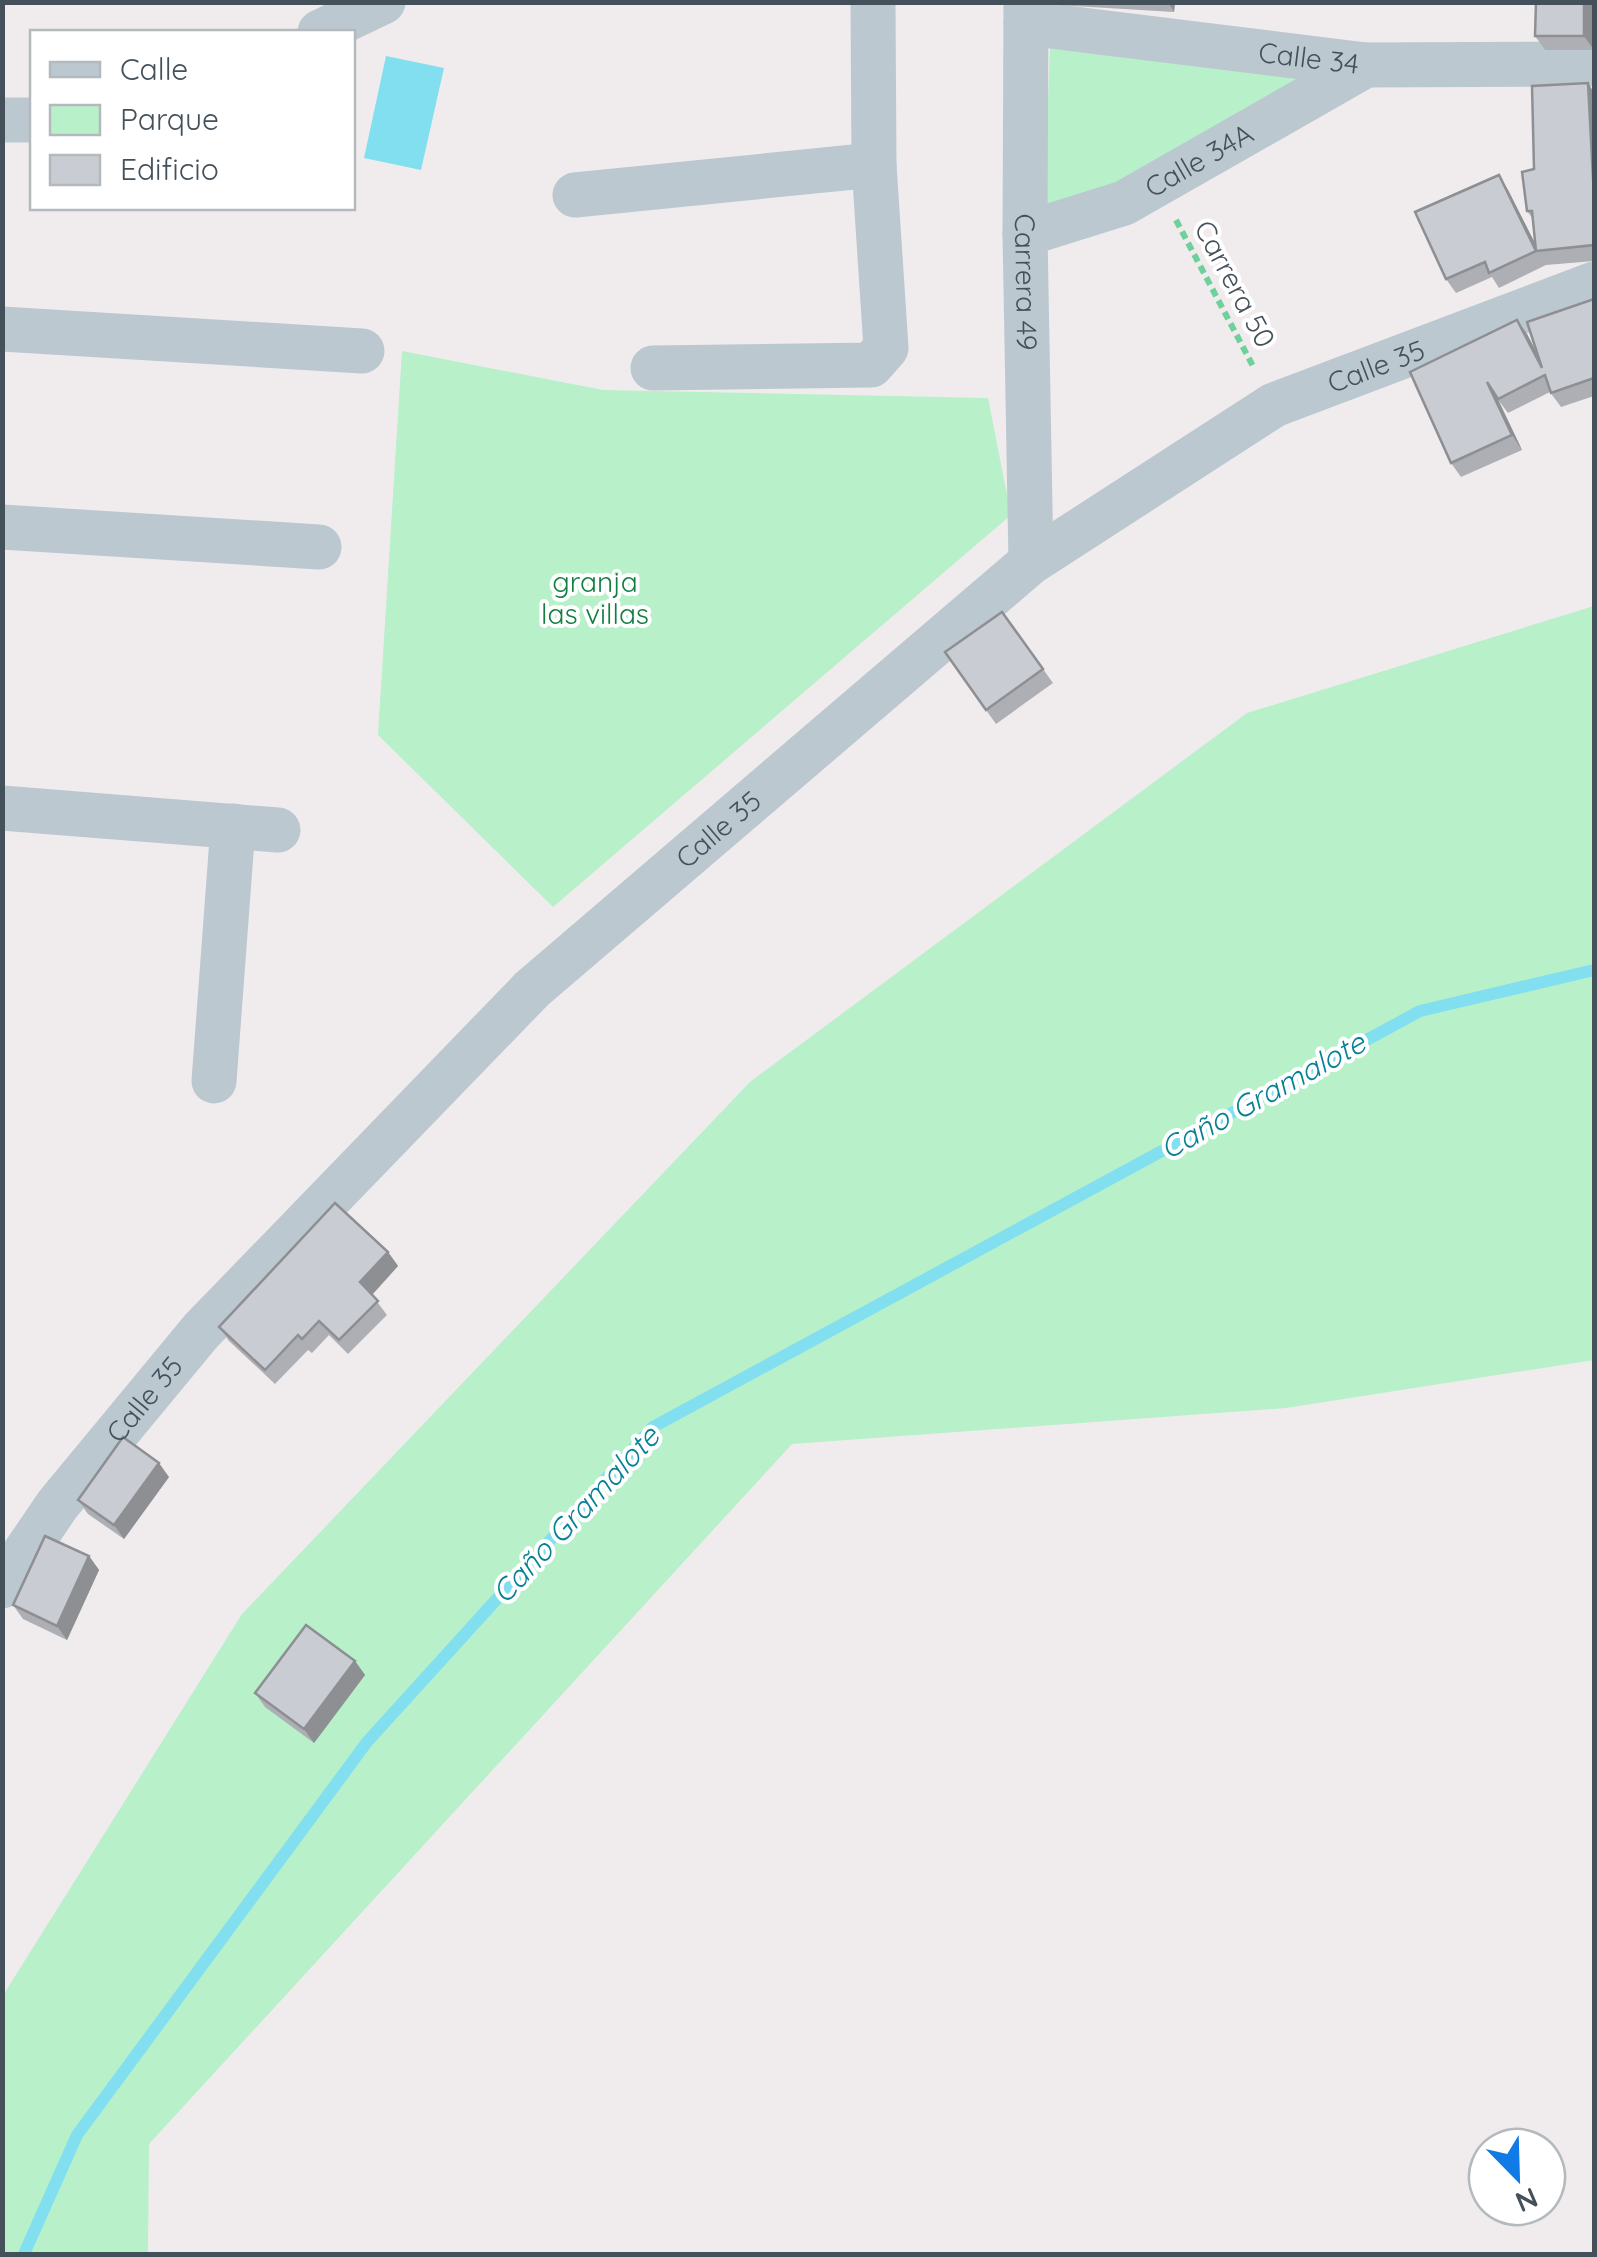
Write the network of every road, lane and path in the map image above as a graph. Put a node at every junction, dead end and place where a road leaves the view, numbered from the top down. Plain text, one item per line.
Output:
1 (383, 2) edge
2 (873, 2) edge
3 (1026, 13) edge
4 (324, 30) edge
5 (1594, 64) edge
6 (1366, 65) junction
7 (2, 120) edge
8 (30, 120) edge
9 (874, 165) junction
10 (1156, 184) junction
11 (575, 195) dead end
12 (1024, 234) junction
13 (1594, 284) edge
14 (2, 328) edge
15 (362, 350) dead end
16 (653, 368) dead end
17 (1274, 405) junction
18 (2, 528) edge
19 (318, 547) dead end
20 (1030, 562) junction
21 (2, 808) edge
22 (233, 826) junction
23 (278, 830) dead end
24 (214, 1081) dead end
25 (2, 1586) edge

1 - 4 street
2 - 9 street
3 - 6 street, Calle 34
3 - 12 street, Carrera 49
5 - 6 street, Calle 34
6 - 10 street, Calle 34A
7 - 8 street
9 - 11 street
9 - 16 street
10 - 12 street, Calle 34A
10 - 17 path, Carrera 50
12 - 20 street, Carrera 49
13 - 17 street, Calle 35
14 - 15 street
17 - 20 street, Calle 35
18 - 19 street
20 - 25 street, Calle 35
21 - 22 street
22 - 23 street
22 - 24 street

